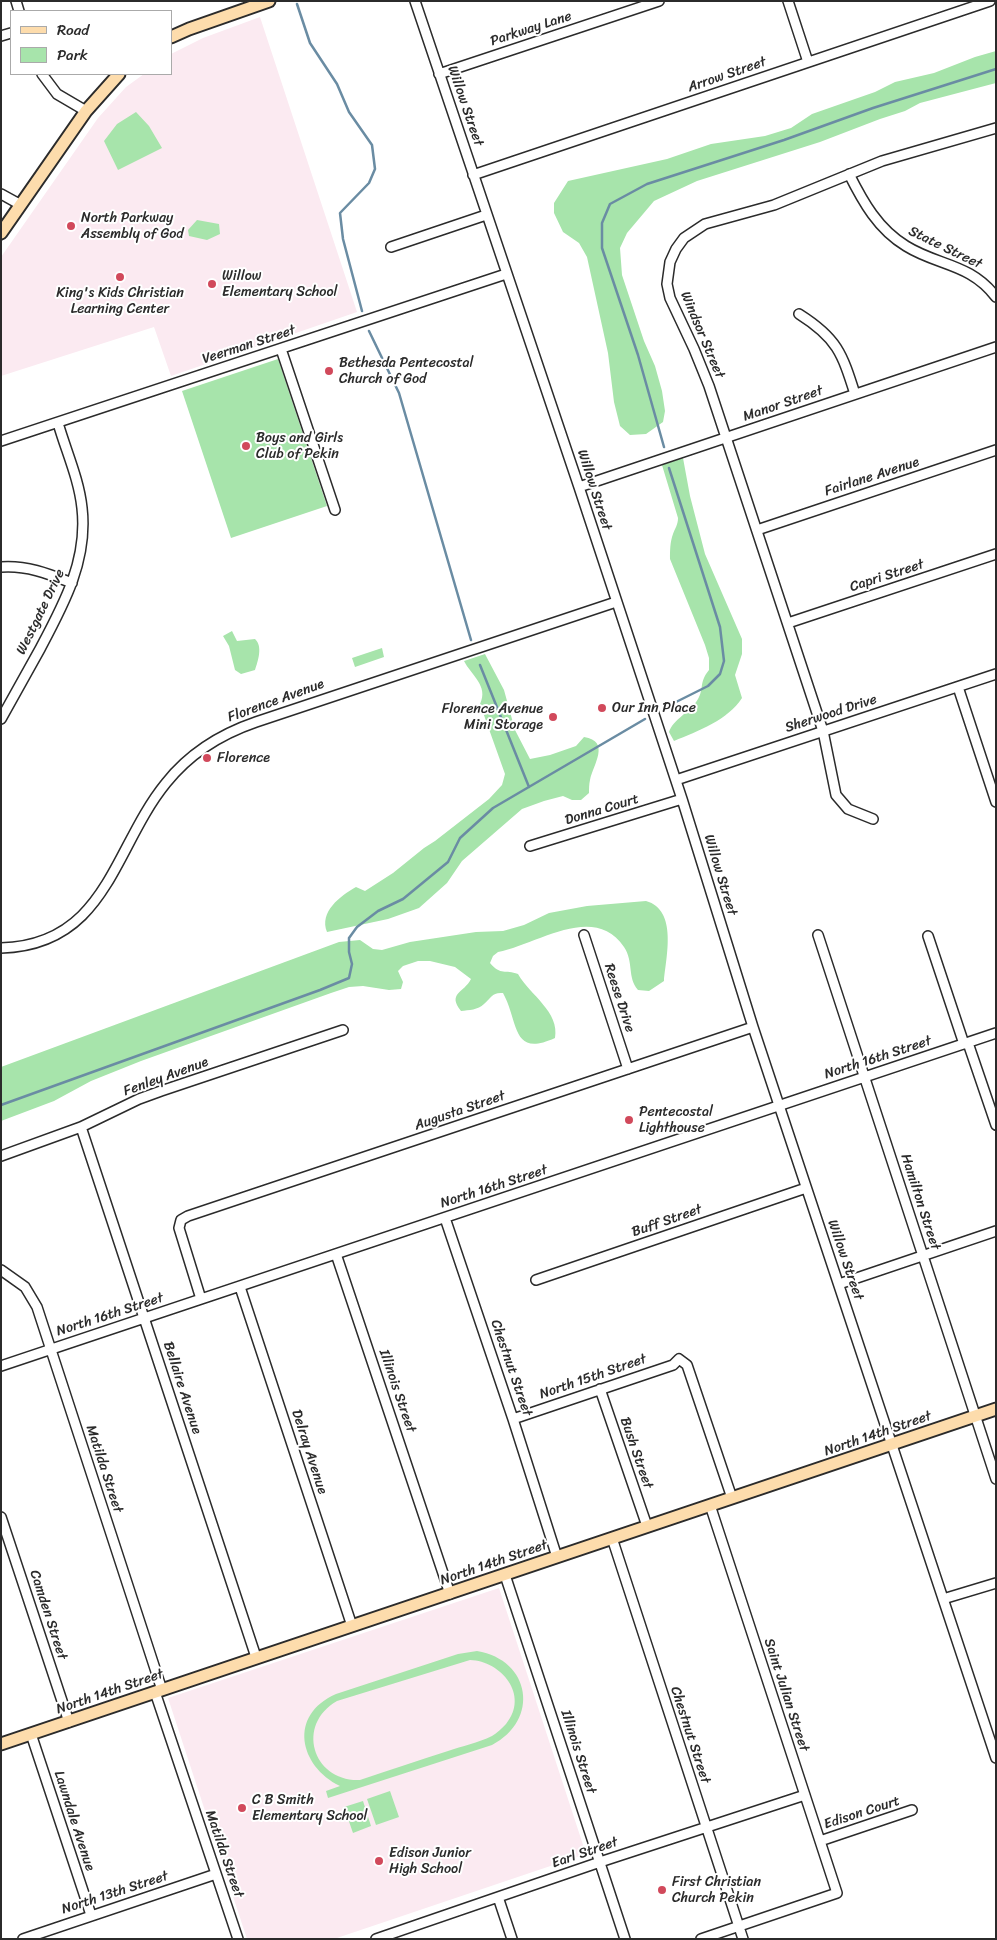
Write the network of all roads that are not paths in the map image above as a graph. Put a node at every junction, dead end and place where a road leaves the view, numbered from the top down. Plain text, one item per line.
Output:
1 (269, 1) edge
2 (415, 1) edge
3 (659, 1) edge
4 (788, 1) edge
5 (990, 1) edge
6 (172, 37) edge
7 (808, 62) junction
8 (439, 74) junction
9 (43, 75) edge
10 (118, 75) edge
11 (86, 111) junction
12 (996, 128) edge
13 (849, 174) junction
14 (473, 175) junction
15 (1, 194) edge
16 (21, 205) junction
17 (486, 215) junction
18 (1, 233) edge
19 (391, 247) dead end
20 (506, 274) junction
21 (996, 297) edge
22 (799, 314) dead end
23 (996, 347) edge
24 (281, 349) junction
25 (855, 394) junction
26 (58, 423) junction
27 (726, 438) junction
28 (1, 441) edge
29 (996, 450) edge
30 (579, 487) junction
31 (335, 510) dead end
32 (757, 530) junction
33 (996, 554) edge
34 (1, 567) edge
35 (72, 583) junction
36 (616, 602) junction
37 (788, 624) junction
38 (996, 674) edge
39 (958, 687) junction
40 (1, 719) edge
41 (823, 731) junction
42 (676, 780) junction
43 (682, 799) junction
44 (996, 802) edge
45 (873, 819) dead end
46 (530, 846) dead end
47 (584, 935) dead end
48 (818, 935) dead end
49 (928, 936) dead end
50 (1, 948) edge
51 (753, 1027) junction
52 (343, 1030) dead end
53 (996, 1033) edge
54 (966, 1044) junction
55 (628, 1069) junction
56 (864, 1077) junction
57 (779, 1106) junction
58 (996, 1125) edge
59 (81, 1127) junction
60 (1, 1156) edge
61 (806, 1188) junction
62 (445, 1218) junction
63 (996, 1231) edge
64 (336, 1254) junction
65 (923, 1256) junction
66 (1, 1270) edge
67 (536, 1280) dead end
68 (839, 1284) junction
69 (240, 1287) junction
70 (201, 1299) junction
71 (145, 1318) junction
72 (50, 1349) junction
73 (1, 1366) edge
74 (600, 1388) junction
75 (996, 1410) edge
76 (975, 1416) junction
77 (513, 1419) junction
78 (892, 1446) junction
79 (996, 1479) edge
80 (732, 1498) junction
81 (710, 1505) junction
82 (1, 1517) edge
83 (647, 1526) junction
84 (612, 1538) junction
85 (557, 1557) junction
86 (505, 1575) junction
87 (996, 1582) edge
88 (450, 1594) junction
89 (944, 1600) junction
90 (352, 1626) junction
91 (256, 1657) junction
92 (159, 1691) junction
93 (69, 1722) junction
94 (31, 1734) junction
95 (1, 1744) edge
96 (996, 1758) edge
97 (805, 1795) junction
98 (912, 1810) dead end
99 (706, 1827) junction
100 (820, 1841) junction
101 (600, 1862) junction
102 (216, 1874) junction
103 (498, 1897) junction
104 (91, 1915) junction
105 (739, 1926) junction
106 (23, 1939) edge
107 (238, 1939) edge
108 (376, 1939) edge
109 (512, 1939) edge
110 (625, 1939) edge
111 (701, 1939) edge
112 (743, 1939) edge

1 - 6 main road
2 - 8 street, Willow Street
3 - 8 street, Parkway Lane
4 - 7 street
5 - 7 street, Arrow Street
7 - 14 street, Arrow Street
8 - 14 street, Willow Street
9 - 11 street
10 - 11 main road
11 - 16 main road
12 - 13 street, Windsor Street
13 - 21 street, State Street
13 - 27 street, Windsor Street
14 - 17 street, Willow Street
15 - 16 street
16 - 18 main road
17 - 19 street
17 - 20 street, Willow Street
20 - 24 street, Veerman Street
20 - 30 street, Willow Street
22 - 25 street
23 - 25 street, Manor Street
24 - 26 street, Veerman Street
24 - 31 street
25 - 27 street, Manor Street
26 - 28 street, Veerman Street
26 - 35 street, Westgate Drive
27 - 30 street, Manor Street
27 - 32 street, Windsor Street
29 - 32 street, Fairlane Avenue
30 - 36 street, Willow Street
32 - 37 street, Windsor Street
33 - 37 street, Capri Street
34 - 35 street
35 - 40 street, Westgate Drive
36 - 42 street, Willow Street
36 - 50 street, Florence Avenue
37 - 41 street, Windsor Street
38 - 39 street, Sherwood Drive
39 - 41 street, Sherwood Drive
39 - 44 street
41 - 42 street, Sherwood Drive
41 - 45 street, Windsor Street
42 - 43 street, Willow Street
43 - 46 street, Donna Court
43 - 51 street, Willow Street
47 - 55 street, Reese Drive
48 - 56 street, Hamilton Street
49 - 54 street
51 - 55 street, Augusta Street
51 - 57 street, Willow Street
52 - 59 street, Fenley Avenue
53 - 54 street, North 16th Street
54 - 56 street, North 16th Street
54 - 58 street
55 - 70 street, Augusta Street
56 - 57 street, North 16th Street
56 - 65 street, Hamilton Street
57 - 61 street, Willow Street
57 - 62 street, North 16th Street
59 - 60 street, Fenley Avenue
59 - 71 street, Bellaire Avenue
61 - 67 street, Buff Street
61 - 68 street, Willow Street
62 - 64 street, North 16th Street
62 - 77 street, Chestnut Street
63 - 65 street
64 - 69 street, North 16th Street
64 - 88 street, Illinois Street
65 - 68 street
65 - 76 street, Hamilton Street
66 - 72 street, Matilda Street
68 - 78 street, Willow Street
69 - 70 street, North 16th Street
69 - 90 street, Delray Avenue
70 - 71 street, North 16th Street
71 - 72 street, North 16th Street
71 - 91 street, Bellaire Avenue
72 - 73 street, North 16th Street
72 - 92 street, Matilda Street
74 - 77 street, North 15th Street
74 - 80 street, North 15th Street
74 - 83 street, Bush Street
75 - 76 main road, North 14th Street
76 - 78 main road, North 14th Street
76 - 79 street, Hamilton Street
77 - 85 street, Chestnut Street
78 - 80 main road, North 14th Street
78 - 89 street, Willow Street
80 - 81 main road, North 14th Street
81 - 83 main road, North 14th Street
81 - 97 street, Saint Julian Street
82 - 93 street, Camden Street
83 - 84 main road, North 14th Street
84 - 85 main road, North 14th Street
84 - 99 street, Chestnut Street
85 - 86 main road, North 14th Street
86 - 88 main road, North 14th Street
86 - 101 street, Illinois Street
87 - 89 street
88 - 90 main road, North 14th Street
89 - 96 street, Willow Street
90 - 91 main road, North 14th Street
91 - 92 main road, North 14th Street
92 - 93 main road, North 14th Street
92 - 102 street, Matilda Street
93 - 94 main road, North 14th Street
94 - 95 main road, North 14th Street
94 - 104 street, Lawndale Avenue
97 - 99 street, Earl Street
97 - 100 street, Saint Julian Street
98 - 100 street, Edison Court
99 - 101 street, Earl Street
99 - 105 street, Chestnut Street
100 - 105 street, Saint Julian Street
101 - 103 street, Earl Street
101 - 110 street, Illinois Street
102 - 104 street, North 13th Street
102 - 107 street, Matilda Street
103 - 108 street, Earl Street
103 - 109 street
104 - 106 street, North 13th Street
105 - 111 street
105 - 112 street, Chestnut Street

